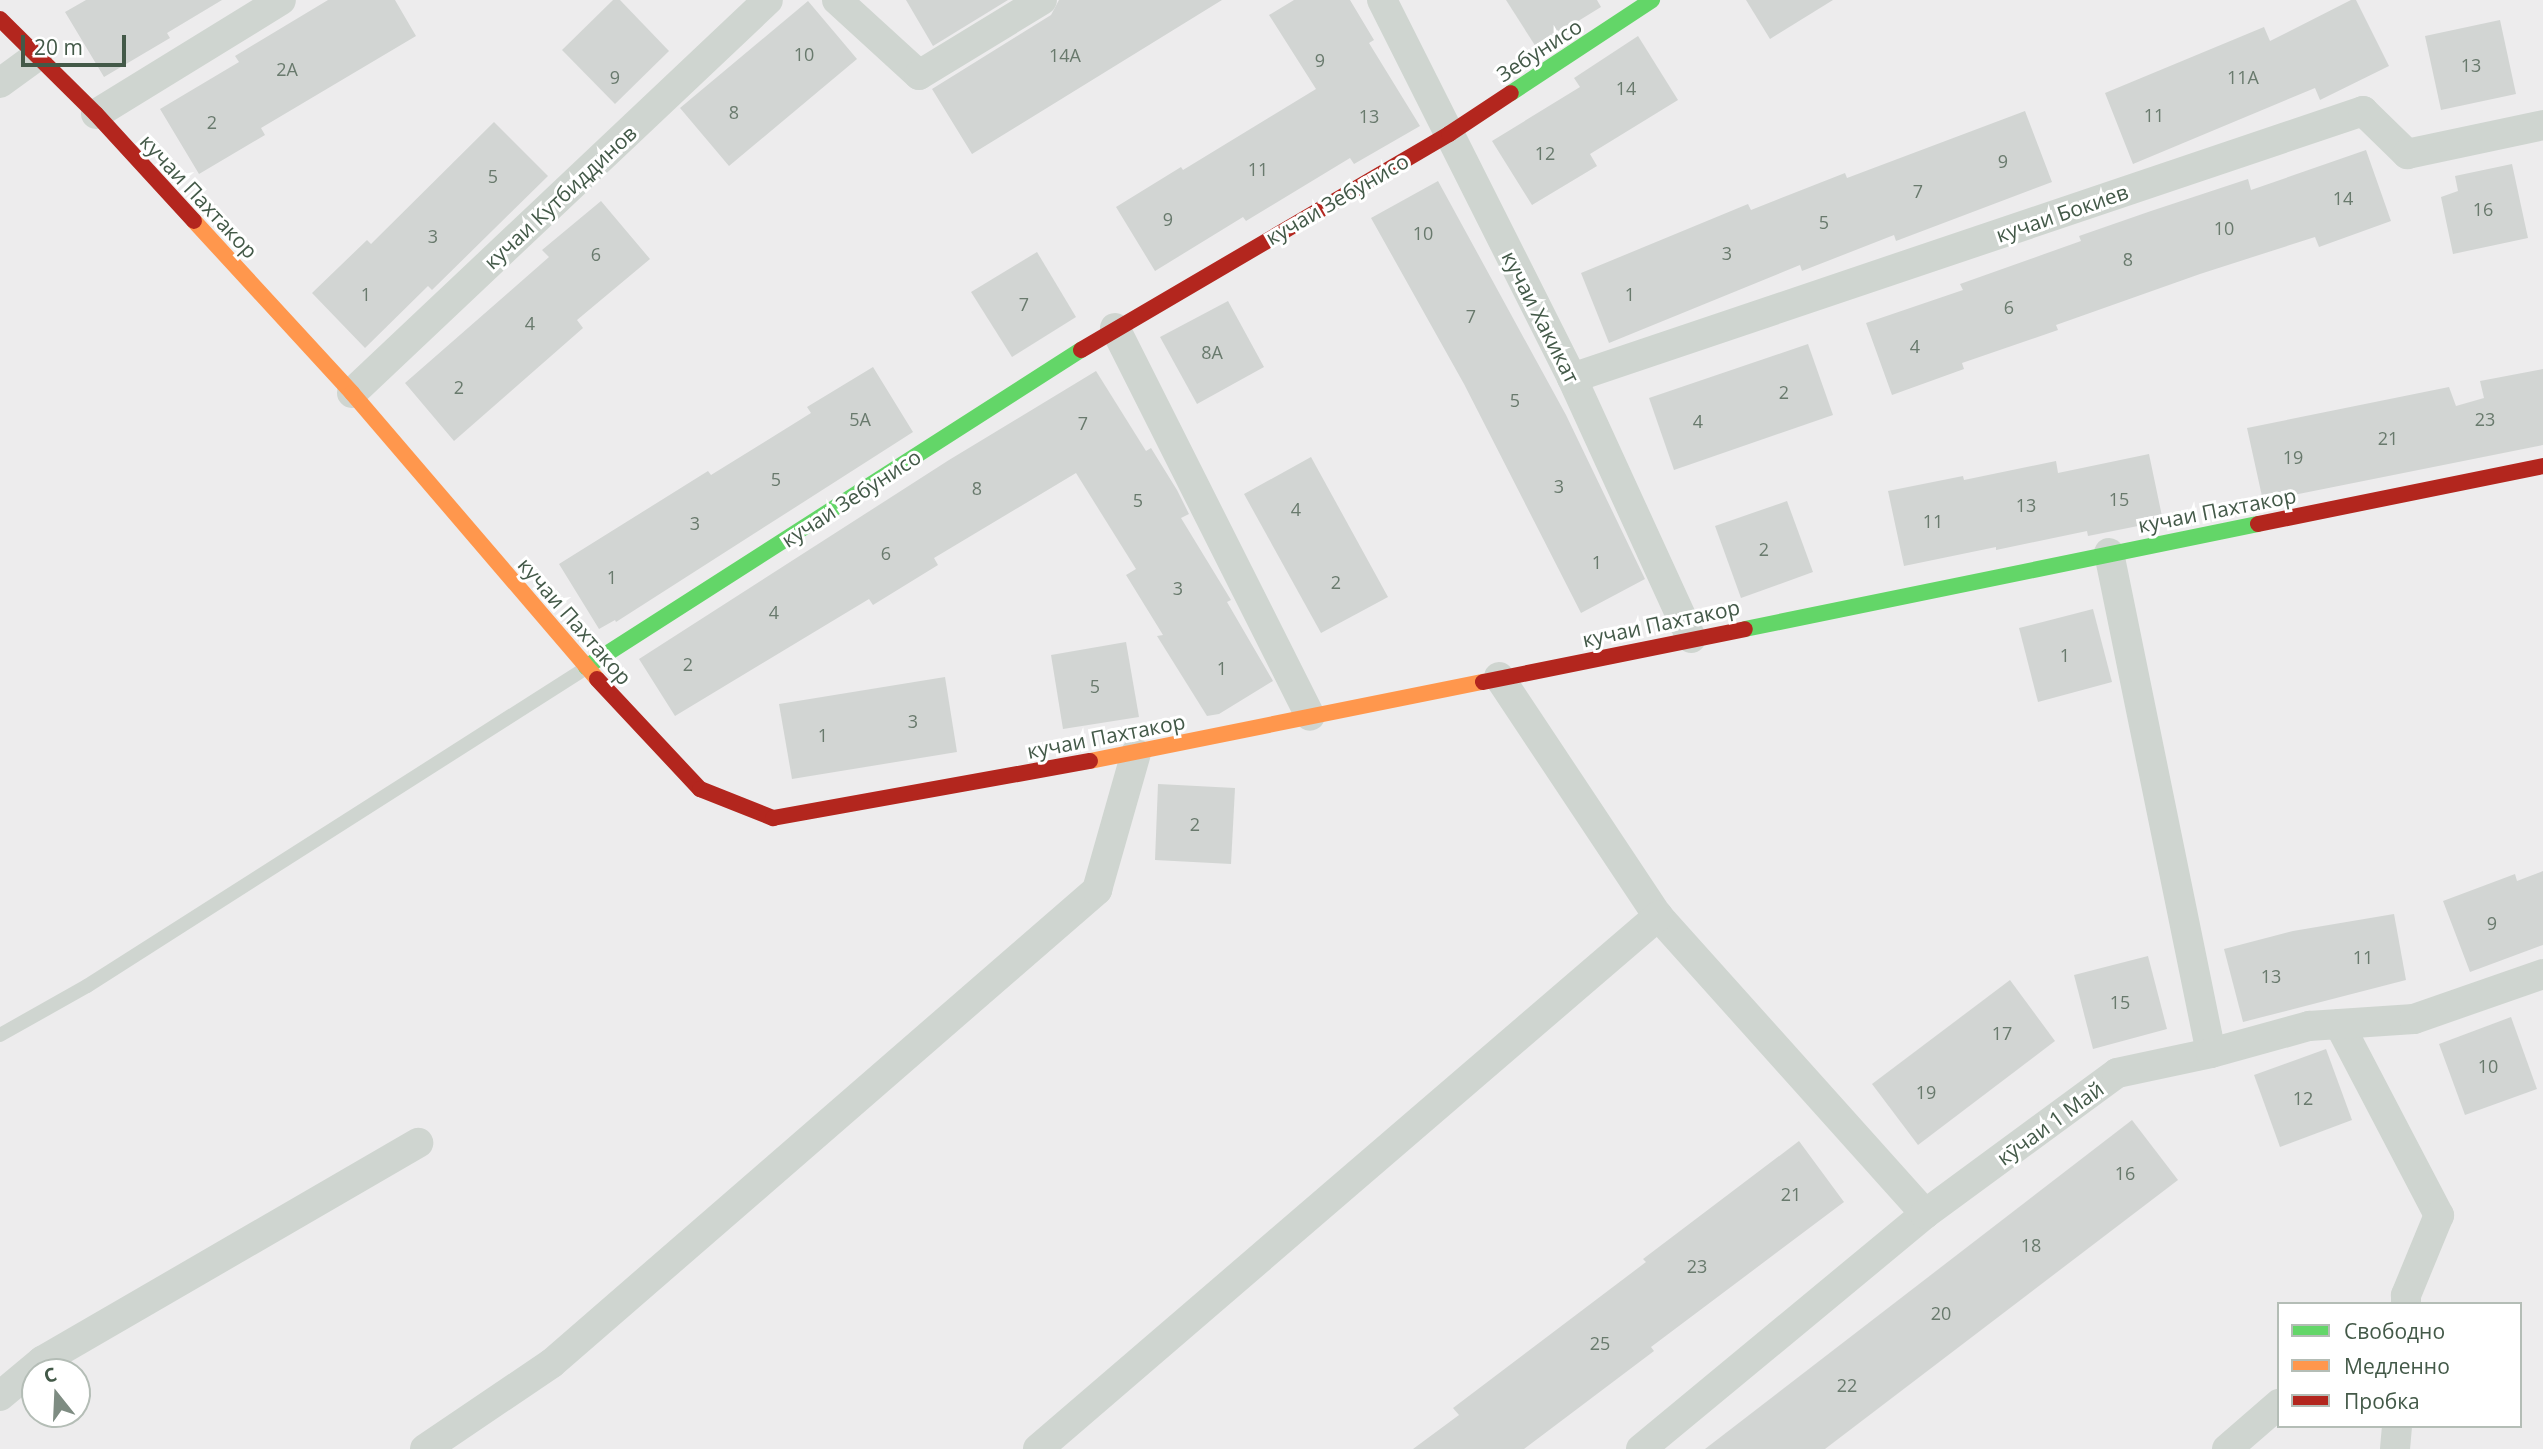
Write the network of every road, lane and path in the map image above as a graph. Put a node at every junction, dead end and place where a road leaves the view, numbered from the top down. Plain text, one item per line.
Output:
1 (281, 0) edge
2 (768, 0) edge
3 (838, 0) edge
4 (1042, 0) edge
5 (1382, 0) edge
6 (1652, 0) edge
7 (0, 19) edge
8 (37, 56) junction
9 (0, 83) edge
10 (96, 114) junction
11 (2543, 125) edge
12 (1449, 134) junction
13 (1115, 328) junction
14 (1572, 378) junction
15 (352, 393) junction
16 (2543, 466) edge
17 (2109, 553) junction
18 (1691, 638) junction
19 (586, 667) junction
20 (1499, 677) junction
21 (1310, 716) junction
22 (1136, 753) junction
23 (1658, 916) junction
24 (2543, 974) edge
25 (2339, 1024) junction
26 (0, 1035) edge
27 (2211, 1053) junction
28 (418, 1143) dead end
29 (1926, 1214) junction
30 (2403, 1301) edge
31 (0, 1396) edge
32 (2277, 1406) edge
33 (2397, 1428) edge
34 (425, 1449) edge
35 (1038, 1449) edge
36 (1641, 1449) edge
37 (2227, 1449) edge
38 (2395, 1449) edge

1 - 10 street
2 - 15 street, кучаи Кутбиддинов
3 - 4 street
5 - 12 street, кучаи Хакикат
6 - 12 main road, Зебунисо
7 - 8 main road, кучаи Пахтакор
8 - 9 street
8 - 10 main road, кучаи Пахтакор
10 - 15 main road, кучаи Пахтакор
11 - 14 street, кучаи Бокиев
12 - 13 main road, кучаи Зебунисо
12 - 14 street, кучаи Хакикат
13 - 19 main road, кучаи Зебунисо
13 - 21 street
14 - 18 street, кучаи Хакикат
15 - 19 main road, кучаи Пахтакор
16 - 17 main road, кучаи Пахтакор
17 - 18 main road, кучаи Пахтакор
17 - 27 street
18 - 20 main road, кучаи Пахтакор
19 - 22 main road, кучаи Пахтакор
19 - 26 lane
20 - 21 main road, кучаи Пахтакор
20 - 23 street
21 - 22 main road, кучаи Пахтакор
22 - 34 street
23 - 29 street
23 - 35 street
24 - 25 street, кӯчаи 1 Май
25 - 27 street, кӯчаи 1 Май
25 - 30 street
27 - 29 street, кӯчаи 1 Май
28 - 31 street
29 - 36 street, кӯчаи 1 Май
32 - 37 street
33 - 38 street

